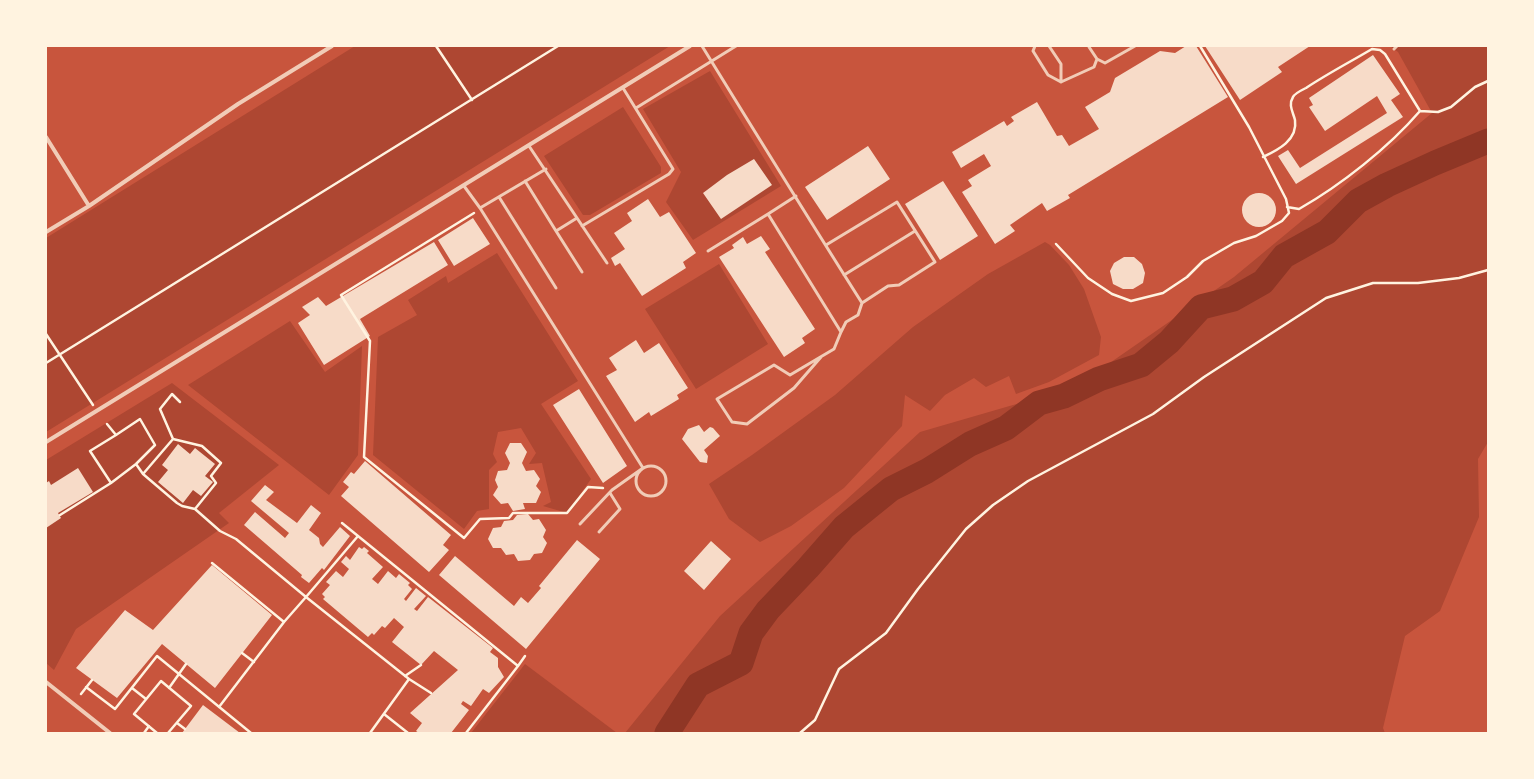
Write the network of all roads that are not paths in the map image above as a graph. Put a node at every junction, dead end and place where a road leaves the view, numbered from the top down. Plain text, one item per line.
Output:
1 (332, 46) edge
2 (690, 46) edge
3 (702, 46) edge
4 (736, 46) edge
5 (1034, 46) edge
6 (1049, 46) edge
7 (1090, 46) edge
8 (1135, 46) edge
9 (1097, 59) junction
10 (712, 61) junction
11 (1061, 82) junction
12 (623, 88) junction
13 (636, 108) junction
14 (46, 137) edge
15 (529, 146) junction
16 (546, 169) junction
17 (525, 181) junction
18 (464, 186) junction
19 (796, 196) junction
20 (499, 197) junction
21 (89, 206) junction
22 (480, 208) junction
23 (768, 214) junction
24 (578, 218) junction
25 (582, 226) junction
26 (556, 231) junction
27 (915, 231) junction
28 (46, 232) edge
29 (826, 245) junction
30 (708, 251) dead end
31 (607, 263) dead end
32 (582, 272) dead end
33 (844, 275) junction
34 (556, 288) dead end
35 (862, 303) junction
36 (841, 332) junction
37 (821, 357) junction
38 (46, 442) edge
39 (643, 468) junction
40 (610, 492) junction
41 (580, 524) dead end
42 (598, 532) dead end
43 (46, 682) edge
44 (110, 733) edge

1 - 21 street
2 - 12 street
3 - 10 lane
4 - 10 lane
5 - 11 lane
6 - 11 lane
7 - 9 lane
8 - 9 lane
9 - 11 lane
10 - 13 lane
10 - 19 lane
12 - 13 lane
12 - 15 street
13 - 25 lane
14 - 21 street
15 - 16 lane
15 - 18 street
16 - 17 lane
16 - 24 lane
17 - 20 lane
17 - 26 lane
18 - 22 lane
18 - 38 street
19 - 23 lane
19 - 29 lane
20 - 22 lane
20 - 34 lane
21 - 28 street
22 - 39 lane
23 - 30 lane
23 - 36 lane
24 - 25 lane
24 - 26 lane
25 - 31 lane
26 - 32 lane
27 - 29 lane
27 - 33 lane
27 - 35 lane
29 - 33 lane
33 - 35 lane
35 - 36 lane
36 - 37 lane
37 - 37 lane
39 - 39 lane
39 - 40 lane
40 - 41 lane
40 - 42 lane
43 - 44 street

